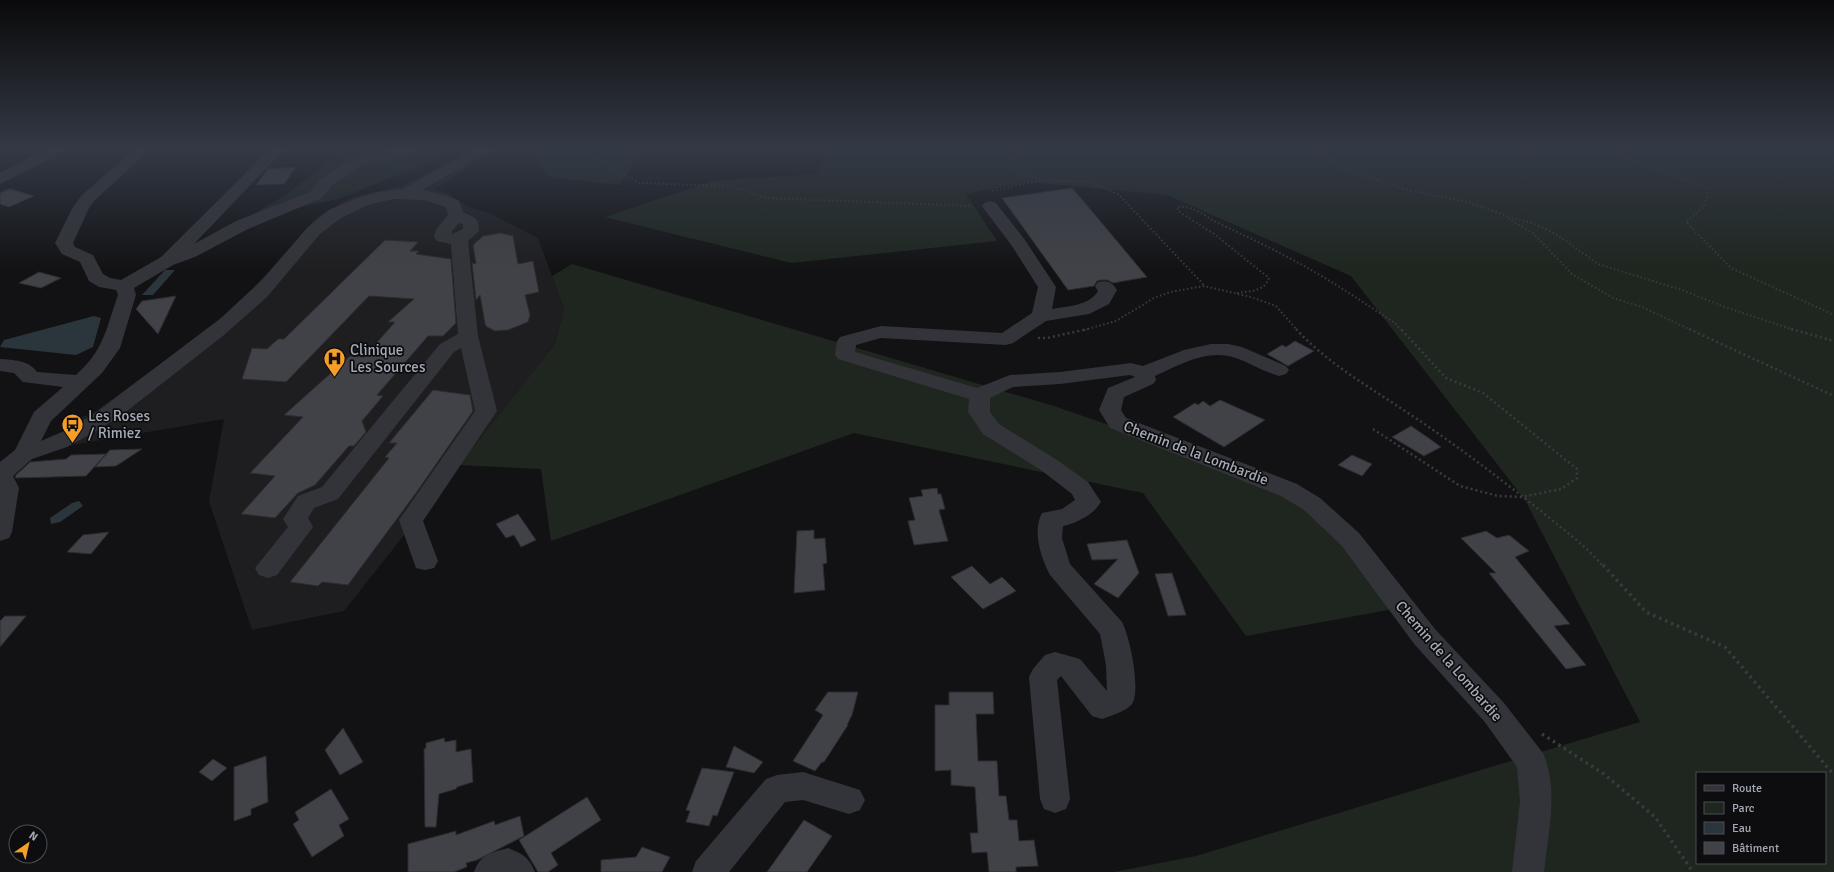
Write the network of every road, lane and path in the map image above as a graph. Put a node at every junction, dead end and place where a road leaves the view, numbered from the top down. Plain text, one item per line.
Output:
1 (99, 189) edge
2 (238, 189) edge
3 (321, 189) edge
4 (413, 189) edge
5 (738, 189) edge
6 (1017, 189) edge
7 (1106, 189) edge
8 (1404, 189) edge
9 (1708, 189) edge
10 (408, 193) junction
11 (983, 201) junction
12 (1510, 217) junction
13 (167, 261) junction
14 (124, 286) junction
15 (1104, 286) dead end
16 (1235, 293) junction
17 (1834, 315) edge
18 (1041, 316) junction
19 (468, 336) junction
20 (1834, 341) edge
21 (0, 365) edge
22 (1279, 370) dead end
23 (1144, 373) junction
24 (80, 382) junction
25 (980, 395) junction
26 (1834, 396) edge
27 (1374, 429) dead end
28 (28, 446) junction
29 (2, 484) edge
30 (1522, 497) junction
31 (0, 532) edge
32 (425, 561) dead end
33 (268, 568) dead end
34 (1535, 729) dead end
35 (1834, 775) edge
36 (1056, 799) dead end
37 (849, 800) dead end
38 (708, 872) edge
39 (1528, 872) edge
40 (1693, 872) edge

1 - 14 street
2 - 13 street
3 - 13 street
4 - 10 street
5 - 11 path
6 - 11 path
7 - 16 path
8 - 12 path
9 - 17 path
10 - 19 street
10 - 28 street
11 - 18 street
12 - 20 path
12 - 26 path
13 - 14 street
14 - 24 street
15 - 18 street
16 - 30 path
16 - 30 path
18 - 25 street
19 - 32 street
19 - 33 street
21 - 24 street
22 - 23 street
23 - 25 street
23 - 39 street, Chemin de la Lombardie
24 - 28 street
25 - 36 street
27 - 30 path
28 - 29 street
29 - 31 street
30 - 35 path
34 - 40 path
37 - 38 street

